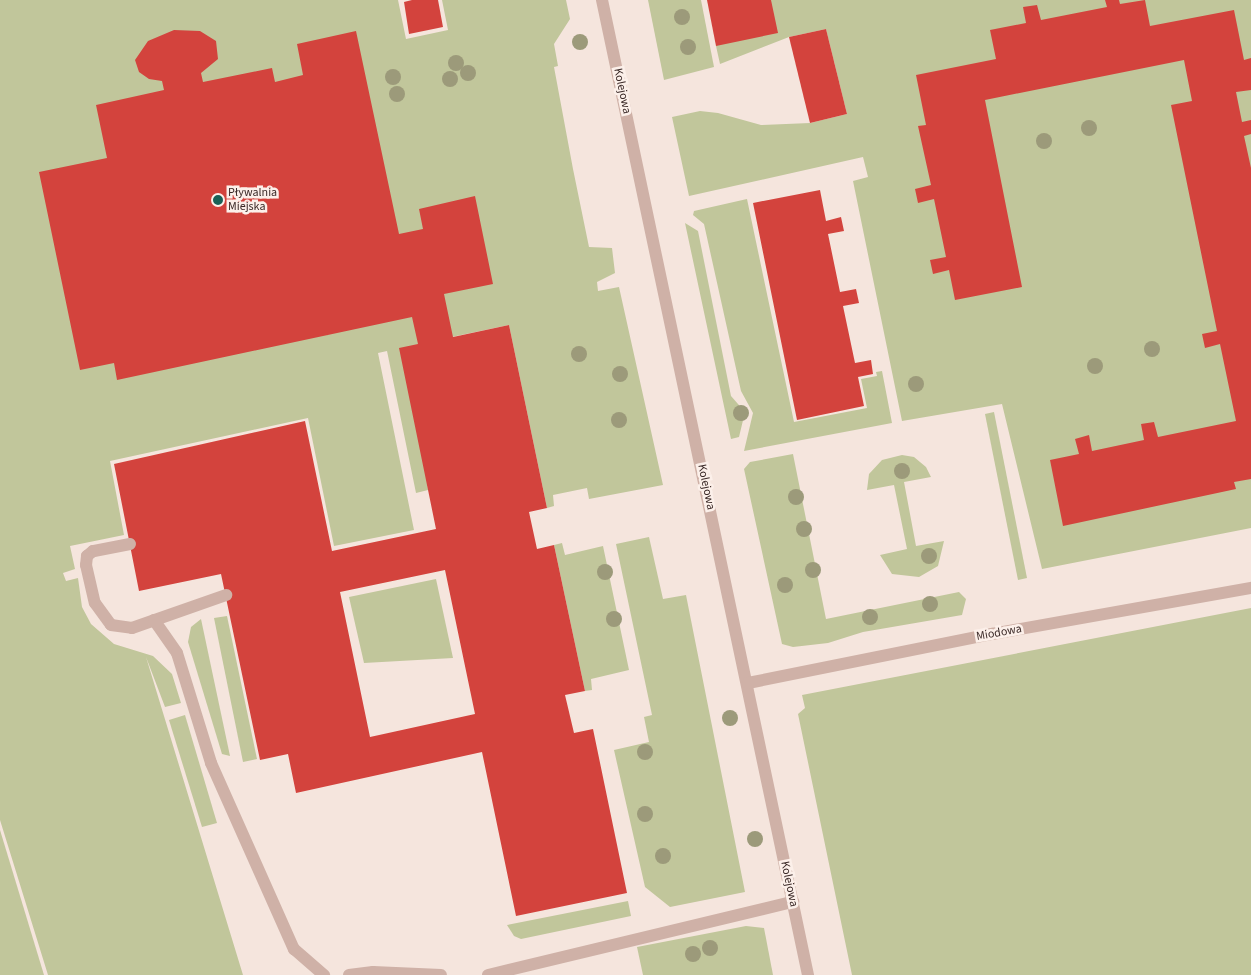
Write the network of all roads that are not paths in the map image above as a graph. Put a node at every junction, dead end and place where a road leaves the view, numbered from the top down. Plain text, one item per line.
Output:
1 (602, 0) edge
2 (130, 544) dead end
3 (1251, 588) edge
4 (226, 595) dead end
5 (154, 620) junction
6 (748, 683) junction
7 (793, 902) junction
8 (324, 975) edge
9 (349, 975) edge
10 (441, 975) edge
11 (488, 975) edge
12 (808, 975) edge

1 - 6 street, Kolejowa
2 - 5 street
3 - 6 street, Miodowa
4 - 5 street
5 - 8 street
6 - 7 street, Kolejowa
7 - 11 street
7 - 12 street, Kolejowa
9 - 10 street

